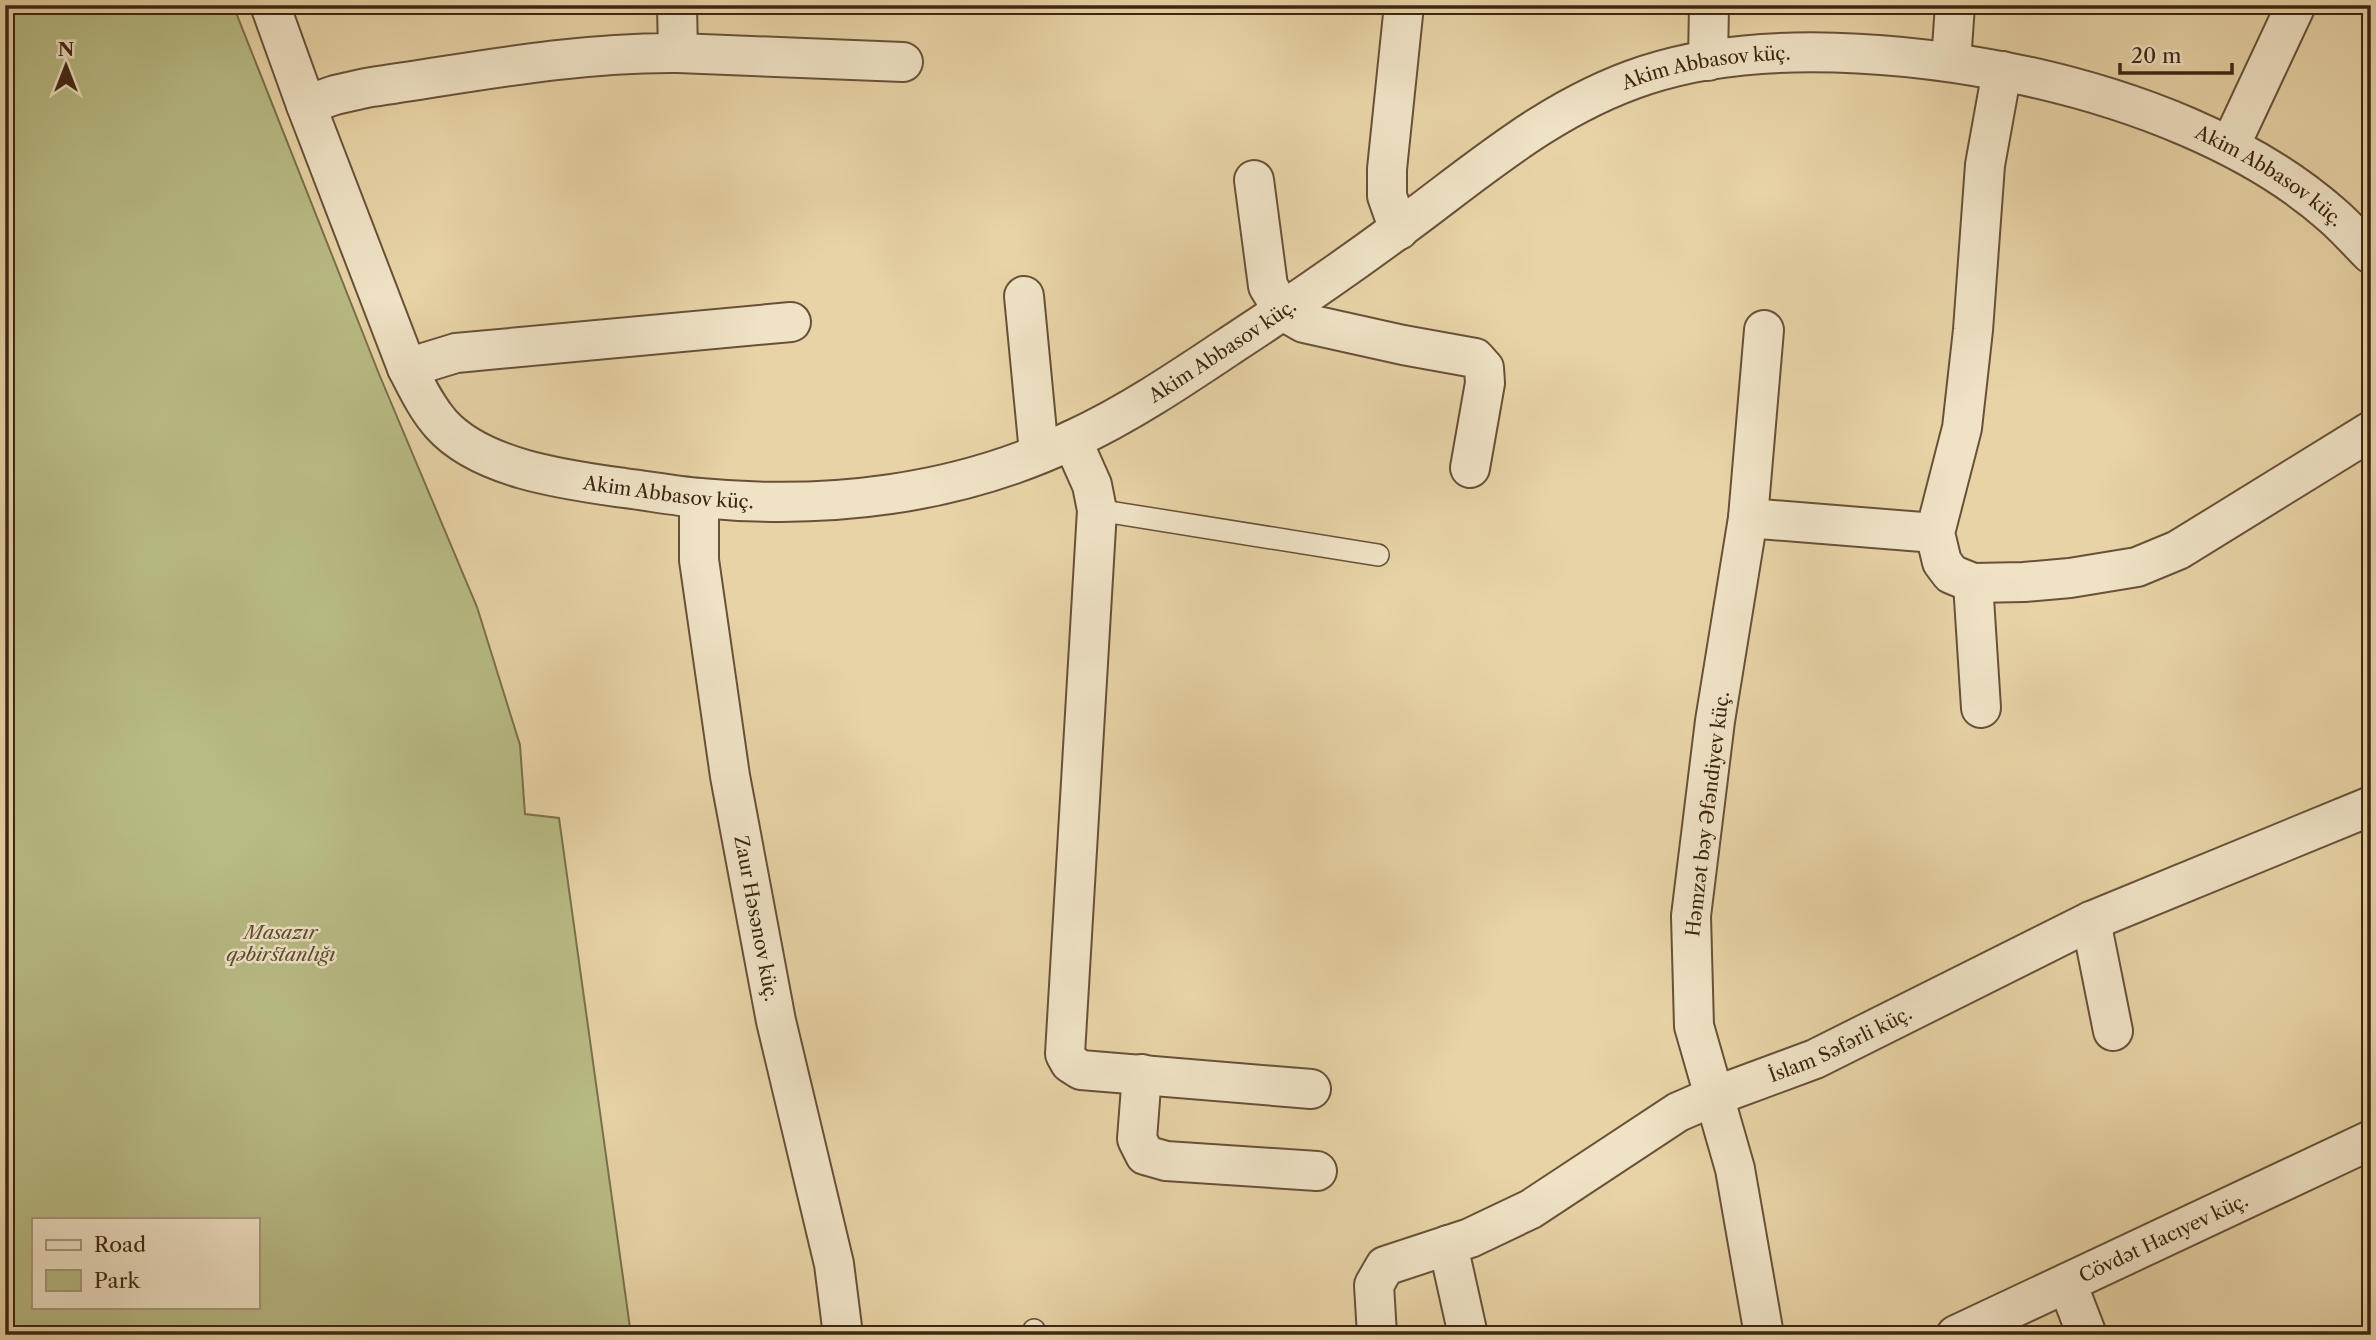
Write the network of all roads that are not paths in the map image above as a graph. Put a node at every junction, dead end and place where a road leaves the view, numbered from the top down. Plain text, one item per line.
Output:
1 (270, 5) edge
2 (677, 5) edge
3 (1404, 5) edge
4 (1709, 5) edge
5 (1955, 5) edge
6 (2296, 5) edge
7 (678, 53) junction
8 (1708, 61) junction
9 (903, 62) dead end
10 (1951, 62) junction
11 (2002, 71) junction
12 (306, 105) junction
13 (2230, 146) junction
14 (1254, 180) dead end
15 (1399, 230) junction
16 (2371, 254) edge
17 (1024, 296) dead end
18 (1283, 311) junction
19 (791, 322) dead end
20 (1764, 330) dead end
21 (407, 368) junction
22 (2371, 431) edge
23 (1056, 447) junction
24 (1470, 468) dead end
25 (699, 498) junction
26 (1097, 510) junction
27 (1748, 518) junction
28 (1935, 533) junction
29 (1378, 555) dead end
30 (1973, 583) junction
31 (1981, 708) dead end
32 (2371, 806) edge
33 (2091, 921) junction
34 (2113, 1031) dead end
35 (1142, 1074) junction
36 (1311, 1089) dead end
37 (1715, 1096) junction
38 (2371, 1140) edge
39 (1317, 1171) dead end
40 (1448, 1245) junction
41 (2067, 1283) junction
42 (843, 1335) edge
43 (1377, 1335) edge
44 (1468, 1335) edge
45 (1764, 1335) edge
46 (1956, 1335) edge
47 (2087, 1335) edge

1 - 12 street, Akim Abbasov küç.
2 - 7 street
3 - 15 street
4 - 8 street
5 - 10 street
6 - 13 street
7 - 9 street
7 - 12 street
8 - 10 street, Akim Abbasov küç.
8 - 15 street, Akim Abbasov küç.
10 - 11 street, Akim Abbasov küç.
11 - 13 street, Akim Abbasov küç.
11 - 28 street
12 - 21 street, Akim Abbasov küç.
13 - 16 street, Akim Abbasov küç.
14 - 18 street
15 - 18 street, Akim Abbasov küç.
17 - 23 street
18 - 23 street, Akim Abbasov küç.
18 - 24 street
19 - 21 street
20 - 27 street, Həmzət bəy Əfəndiyev küç.
21 - 25 street, Akim Abbasov küç.
22 - 30 street
23 - 25 street, Akim Abbasov küç.
23 - 26 street
25 - 42 street, Zaur Həsənov küç.
26 - 29 lane
26 - 35 street
27 - 28 street
27 - 37 street, Həmzət bəy Əfəndiyev küç.
28 - 30 street
30 - 31 street
32 - 33 street, İslam Səfərli küç.
33 - 34 street
33 - 37 street, İslam Səfərli küç.
35 - 36 street
35 - 39 street
37 - 40 street, İslam Səfərli küç.
37 - 45 street, Həmzət bəy Əfəndiyev küç.
38 - 41 street, Cövdət Hacıyev küç.
40 - 43 street, İslam Səfərli küç.
40 - 44 street
41 - 46 street, Cövdət Hacıyev küç.
41 - 47 street

